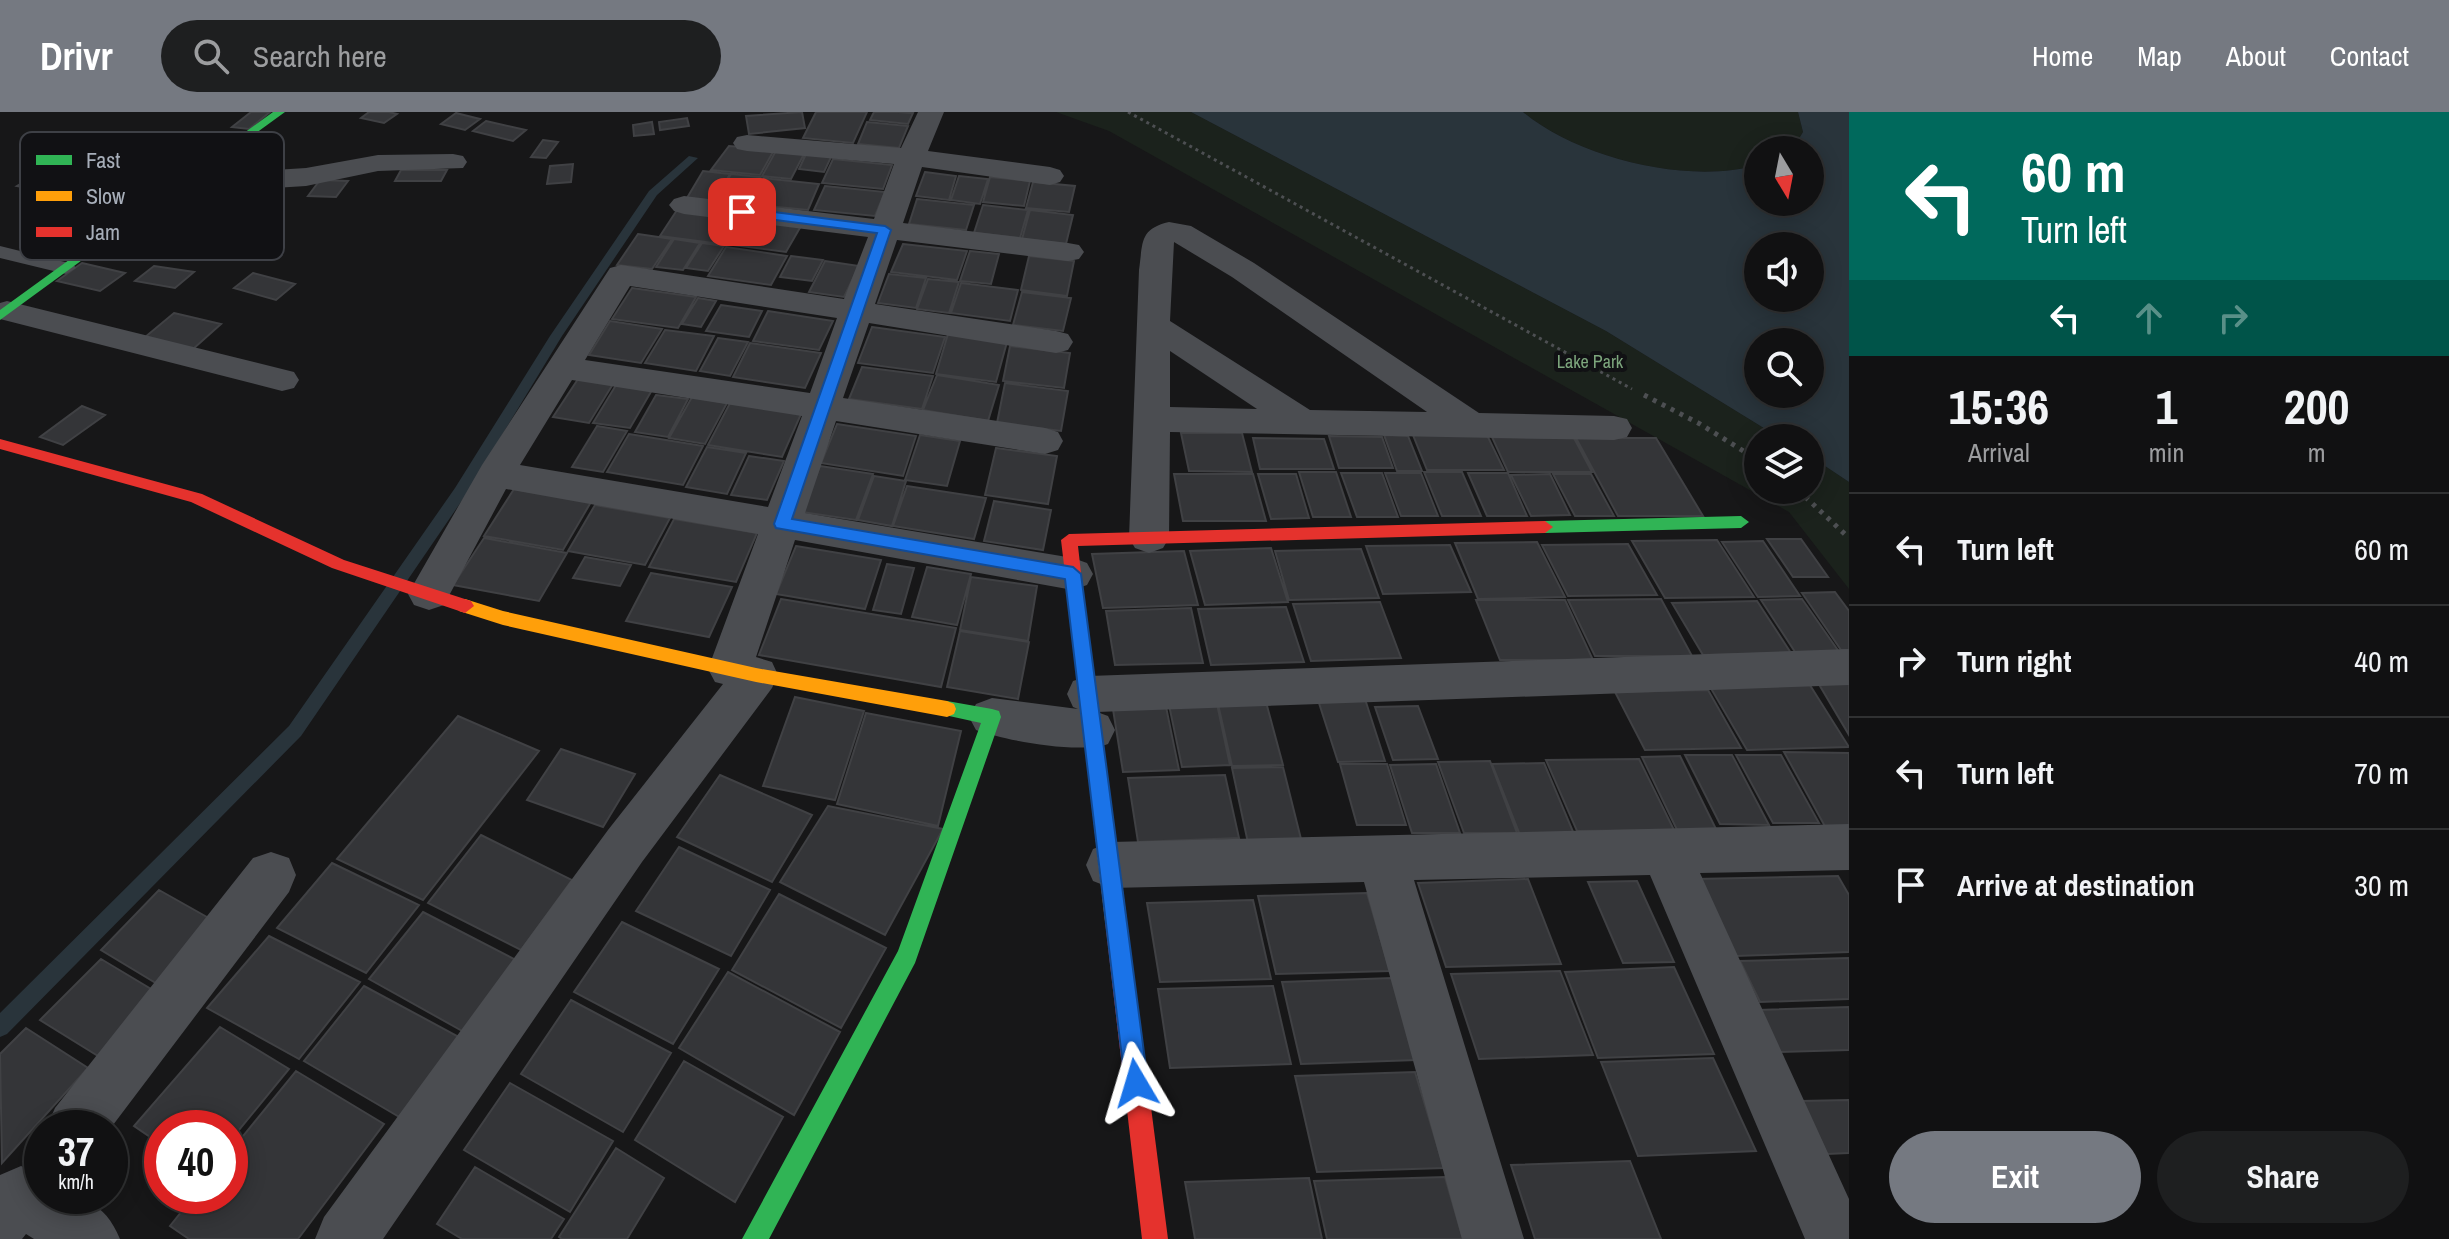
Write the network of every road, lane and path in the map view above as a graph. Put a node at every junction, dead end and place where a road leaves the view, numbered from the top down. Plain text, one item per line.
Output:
1 (280, 112) edge
2 (931, 112) edge
3 (1128, 112) edge
4 (253, 132) edge
5 (747, 143) dead end
6 (911, 157) junction
7 (453, 162) dead end
8 (1050, 176) dead end
9 (284, 178) edge
10 (684, 205) dead end
11 (885, 230) junction
12 (0, 252) edge
13 (1068, 252) dead end
14 (20, 257) edge
15 (33, 260) edge
16 (77, 260) edge
17 (66, 268) junction
18 (857, 311) junction
19 (4, 314) edge
20 (1153, 325) junction
21 (1056, 342) dead end
22 (560, 367) junction
23 (282, 380) dead end
24 (823, 407) junction
25 (1152, 419) junction
26 (1303, 422) junction
27 (1471, 425) junction
28 (1614, 428) dead end
29 (1045, 441) dead end
30 (0, 444) edge
31 (1744, 451) edge
32 (495, 474) junction
33 (1813, 504) edge
34 (1741, 522) dead end
35 (782, 524) junction
36 (1149, 538) junction
37 (1849, 538) edge
38 (1073, 574) junction
39 (429, 594) junction
40 (1849, 667) edge
41 (743, 672) junction
42 (1091, 712) junction
43 (992, 717) junction
44 (1849, 847) edge
45 (1665, 852) junction
46 (1383, 859) junction
47 (1111, 865) junction
48 (271, 875) dead end
49 (89, 1110) edge
50 (21, 1195) edge
51 (89, 1239) edge
52 (346, 1239) edge
53 (755, 1239) edge
54 (1155, 1239) edge
55 (1493, 1239) edge
56 (1836, 1239) edge

1 - 4 street
2 - 6 street
3 - 31 path
5 - 6 street
6 - 8 street
6 - 11 street
7 - 9 street
10 - 11 street
11 - 13 street
11 - 18 street
12 - 14 lane
15 - 17 lane
16 - 17 street
17 - 19 street
18 - 21 street
18 - 22 street
18 - 24 street
19 - 23 street
20 - 25 street
20 - 26 street
20 - 27 street
22 - 24 street
22 - 32 street
24 - 29 street
24 - 35 street
25 - 26 street
25 - 36 street
26 - 27 street
27 - 28 street
30 - 39 street
32 - 35 street
32 - 39 street
33 - 37 path
34 - 36 street
35 - 38 street
35 - 41 street
36 - 38 street
38 - 42 street
39 - 41 street
40 - 42 street
41 - 43 street
41 - 52 street
42 - 43 street
42 - 47 street
43 - 53 street
44 - 45 street
45 - 46 street
45 - 56 street
46 - 47 street
46 - 55 street
47 - 54 street
48 - 49 street
50 - 51 street

